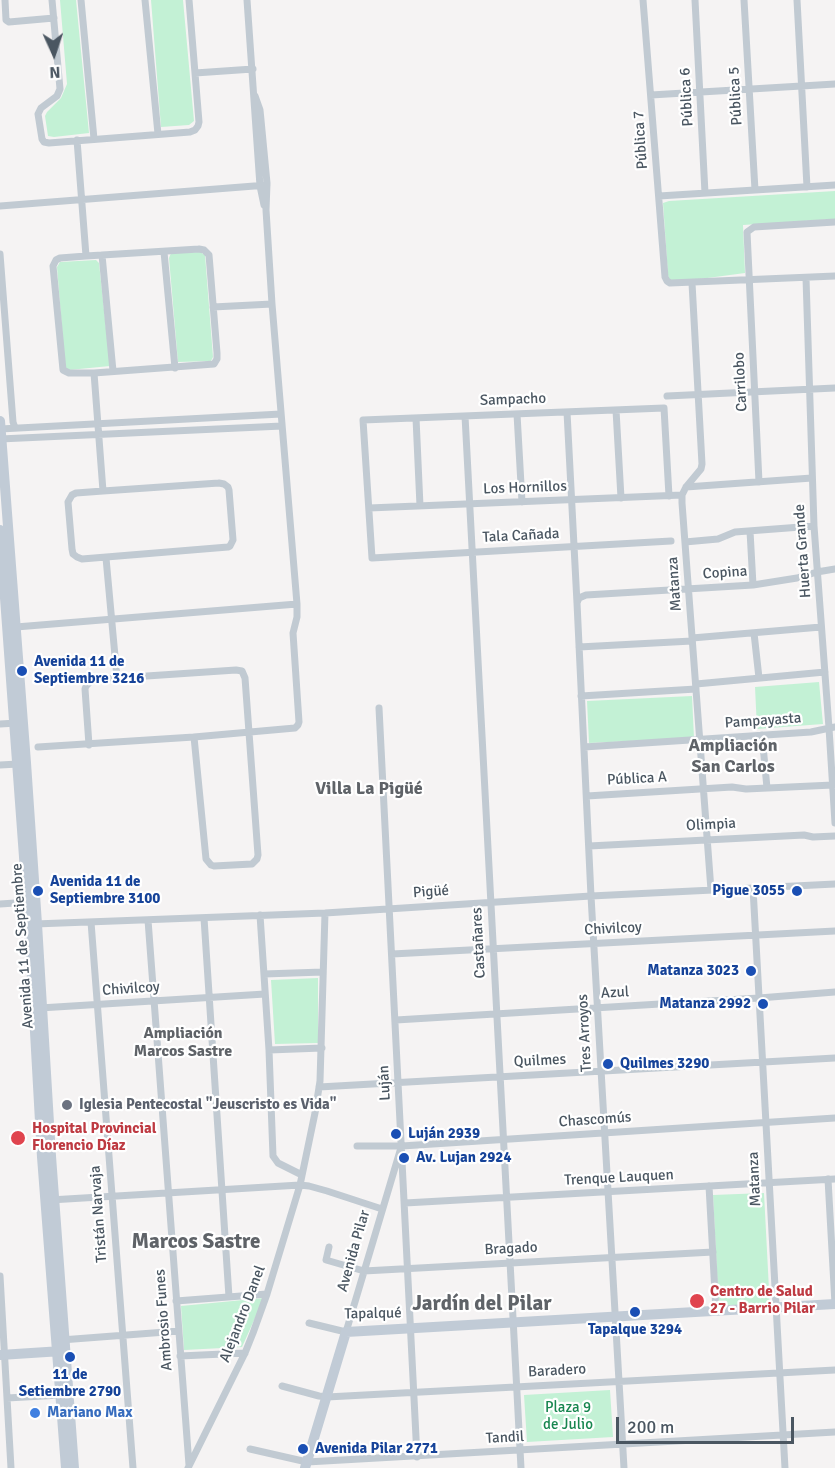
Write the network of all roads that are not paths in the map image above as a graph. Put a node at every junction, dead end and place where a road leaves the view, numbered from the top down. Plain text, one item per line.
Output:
1 (5, 0) edge
2 (52, 0) edge
3 (81, 0) edge
4 (145, 0) edge
5 (189, 0) edge
6 (248, 0) edge
7 (643, 0) edge
8 (695, 0) edge
9 (744, 0) edge
10 (797, 0) edge
11 (54, 18) junction
12 (253, 69) junction
13 (195, 73) junction
14 (835, 84) edge
15 (801, 86) junction
16 (749, 89) junction
17 (700, 93) junction
18 (651, 95) junction
19 (158, 134) junction
20 (94, 138) junction
21 (77, 140) junction
22 (835, 185) edge
23 (263, 186) junction
24 (807, 187) junction
25 (755, 190) junction
26 (705, 193) junction
27 (659, 196) junction
28 (81, 199) junction
29 (0, 206) edge
30 (835, 222) edge
31 (164, 252) junction
32 (0, 254) edge
33 (102, 255) junction
34 (86, 256) junction
35 (835, 276) edge
36 (806, 278) junction
37 (749, 281) junction
38 (692, 283) junction
39 (272, 304) junction
40 (213, 307) junction
41 (175, 368) junction
42 (113, 371) junction
43 (94, 373) junction
44 (835, 388) edge
45 (809, 390) junction
46 (755, 392) junction
47 (699, 394) junction
48 (667, 396) dead end
49 (616, 410) junction
50 (567, 412) junction
51 (281, 414) junction
52 (518, 414) junction
53 (465, 416) junction
54 (416, 418) junction
55 (0, 422) edge
56 (98, 424) junction
57 (282, 426) junction
58 (15, 428) junction
59 (0, 434) edge
60 (98, 434) junction
61 (812, 478) junction
62 (759, 482) junction
63 (686, 487) junction
64 (103, 491) junction
65 (682, 495) junction
66 (669, 496) junction
67 (621, 498) junction
68 (572, 500) junction
69 (522, 502) junction
70 (470, 504) junction
71 (420, 506) junction
72 (369, 508) junction
73 (814, 526) junction
74 (0, 530) edge
75 (750, 531) junction
76 (671, 541) dead end
77 (685, 542) junction
78 (574, 546) junction
79 (472, 552) junction
80 (106, 558) junction
81 (4, 564) edge
82 (835, 569) edge
83 (817, 572) junction
84 (753, 585) junction
85 (688, 589) junction
86 (578, 600) junction
87 (297, 604) junction
88 (112, 619) junction
89 (15, 627) junction
90 (821, 627) junction
91 (754, 633) junction
92 (692, 639) junction
93 (579, 646) junction
94 (825, 672) junction
95 (10, 678) edge
96 (117, 678) junction
97 (759, 678) junction
98 (696, 686) junction
99 (581, 696) junction
100 (379, 708) dead end
101 (18, 723) junction
102 (0, 724) edge
103 (832, 728) edge
104 (249, 733) junction
105 (762, 735) junction
106 (194, 737) junction
107 (699, 739) junction
108 (89, 745) junction
109 (38, 747) dead end
110 (585, 747) junction
111 (21, 764) junction
112 (0, 765) edge
113 (833, 785) junction
114 (767, 788) junction
115 (704, 789) junction
116 (587, 796) junction
117 (835, 823) edge
118 (835, 836) edge
119 (707, 839) junction
120 (589, 846) junction
121 (835, 884) edge
122 (753, 888) junction
123 (711, 890) junction
124 (591, 896) junction
125 (31, 902) junction
126 (490, 902) junction
127 (0, 904) edge
128 (389, 909) junction
129 (325, 913) junction
130 (260, 915) junction
131 (204, 918) junction
132 (148, 920) junction
133 (91, 922) junction
134 (33, 925) junction
135 (835, 931) edge
136 (755, 934) junction
137 (594, 943) junction
138 (493, 949) junction
139 (392, 954) junction
140 (323, 972) junction
141 (264, 974) junction
142 (835, 992) edge
143 (265, 994) junction
144 (209, 998) junction
145 (759, 998) junction
146 (154, 1001) junction
147 (97, 1005) junction
148 (38, 1008) junction
149 (597, 1008) junction
150 (496, 1014) junction
151 (396, 1020) junction
152 (321, 1048) junction
153 (269, 1050) junction
154 (835, 1058) edge
155 (762, 1062) junction
156 (601, 1072) junction
157 (499, 1077) junction
158 (399, 1082) junction
159 (319, 1087) junction
160 (835, 1118) edge
161 (765, 1123) junction
162 (604, 1133) junction
163 (503, 1140) junction
164 (357, 1146) dead end
165 (402, 1146) junction
166 (302, 1175) junction
167 (832, 1179) edge
168 (769, 1183) junction
169 (300, 1185) junction
170 (709, 1186) junction
171 (222, 1189) junction
172 (168, 1192) junction
173 (608, 1192) junction
174 (111, 1196) junction
175 (506, 1198) junction
176 (50, 1200) junction
177 (405, 1203) junction
178 (382, 1209) junction
179 (328, 1247) dead end
180 (713, 1251) junction
181 (611, 1256) junction
182 (510, 1262) junction
183 (408, 1268) junction
184 (364, 1270) junction
185 (0, 1276) edge
186 (267, 1294) junction
187 (229, 1297) junction
188 (176, 1301) junction
189 (835, 1304) edge
190 (776, 1308) junction
191 (716, 1311) junction
192 (615, 1317) junction
193 (309, 1323) dead end
194 (513, 1323) junction
195 (411, 1329) junction
196 (178, 1331) junction
197 (346, 1332) junction
198 (122, 1336) junction
199 (61, 1346) junction
200 (244, 1353) junction
201 (2, 1355) edge
202 (180, 1356) junction
203 (835, 1370) edge
204 (779, 1373) junction
205 (619, 1381) junction
206 (282, 1386) dead end
207 (516, 1387) junction
208 (414, 1392) junction
209 (61, 1395) junction
210 (327, 1397) junction
211 (7, 1398) junction
212 (835, 1432) edge
213 (783, 1435) junction
214 (622, 1445) junction
215 (250, 1449) dead end
216 (520, 1451) junction
217 (417, 1457) junction
218 (306, 1465) edge
219 (189, 1467) edge
220 (11, 1468) edge
221 (66, 1468) edge
222 (74, 1468) edge
223 (133, 1468) edge
224 (521, 1468) edge
225 (624, 1468) edge
226 (785, 1468) edge

1 - 11 street
2 - 11 street
3 - 20 street
4 - 19 street
5 - 13 street
6 - 12 street
7 - 18 street, Pública 7
8 - 17 street, Pública 6
9 - 16 street, Pública 5
10 - 15 street
11 - 21 street
12 - 13 street
12 - 23 street
13 - 19 street
14 - 15 street
15 - 16 street
15 - 24 street
16 - 17 street
16 - 25 street, Pública 5
17 - 18 street
17 - 26 street, Pública 6
18 - 27 street, Pública 7
19 - 20 street
20 - 21 street
21 - 28 street
22 - 24 street
23 - 28 street
23 - 39 street
24 - 25 street
25 - 26 street
26 - 27 street
27 - 38 street, Pública 7
28 - 29 street
28 - 34 street
30 - 37 street
31 - 33 street
31 - 40 street
31 - 41 street
32 - 58 street
33 - 34 street
33 - 42 street
34 - 43 street
35 - 36 street
36 - 37 street
36 - 45 street, Huerta Grande
37 - 38 street
37 - 46 street, Carrilobo
38 - 47 street
39 - 40 street
39 - 51 street
40 - 41 street
41 - 42 street
42 - 43 street
43 - 56 street
44 - 45 street
45 - 46 street
45 - 61 street, Huerta Grande
46 - 47 street
46 - 62 street, Carrilobo
47 - 48 street
47 - 63 street
49 - 50 street, Sampacho
49 - 66 street, Sampacho
49 - 67 street
50 - 52 street, Sampacho
50 - 68 street, Tres Arroyos
51 - 56 street
51 - 57 street
52 - 53 street, Sampacho
52 - 69 street
53 - 54 street, Sampacho
53 - 70 street, Castañares
54 - 71 street
54 - 72 street, Sampacho
55 - 59 main road, Avenida 11 de Septiembre
56 - 58 street
56 - 60 street
57 - 60 street
57 - 87 street
58 - 59 street
59 - 60 street
59 - 81 main road, Avenida 11 de Septiembre
60 - 64 street
61 - 62 street
61 - 73 street, Huerta Grande
62 - 63 street
63 - 65 street
64 - 80 street
64 - 80 street
65 - 66 street, Los Hornillos
65 - 77 street, Matanza
66 - 67 street, Los Hornillos
67 - 68 street, Los Hornillos
68 - 69 street, Los Hornillos
68 - 78 street, Tres Arroyos
69 - 70 street, Los Hornillos
70 - 71 street, Los Hornillos
70 - 79 street, Castañares
71 - 72 street, Los Hornillos
72 - 79 street, Tala Cañada
73 - 75 street
73 - 83 street, Huerta Grande
74 - 81 main road, Avenida 11 de Septiembre
75 - 77 street
75 - 84 street
76 - 78 street, Tala Cañada
77 - 85 street, Matanza
78 - 79 street, Tala Cañada
78 - 86 street, Tres Arroyos
79 - 126 street, Castañares
80 - 88 street
81 - 89 main road, Avenida 11 de Septiembre
81 - 95 main road, Avenida 11 de Septiembre
82 - 83 street, Copina
83 - 84 street, Copina
83 - 90 street, Huerta Grande
84 - 85 street, Copina
85 - 86 street, Copina
85 - 92 street, Matanza
86 - 93 street, Tres Arroyos
87 - 88 street
87 - 104 street
88 - 89 street
88 - 96 street
89 - 95 main road, Avenida 11 de Septiembre
90 - 91 street
90 - 94 street, Huerta Grande
91 - 92 street
91 - 97 street
92 - 93 street
92 - 98 street, Matanza
93 - 99 street, Tres Arroyos
94 - 97 street
94 - 103 street, Huerta Grande
95 - 101 main road, Avenida 11 de Septiembre
96 - 104 street
96 - 108 street
97 - 98 street
98 - 99 street
98 - 107 street, Matanza
99 - 110 street, Tres Arroyos
100 - 128 street, Luján
101 - 102 street
101 - 111 main road, Avenida 11 de Septiembre
103 - 105 street, Pampayasta
103 - 113 street, Huerta Grande
104 - 106 street
104 - 106 street
105 - 107 street, Pampayasta
105 - 114 street
106 - 108 street
107 - 110 street, Pampayasta
107 - 115 street, Matanza
108 - 109 street
110 - 116 street, Tres Arroyos
111 - 112 street
111 - 125 main road, Avenida 11 de Septiembre
113 - 114 street, Pública A
113 - 117 street, Huerta Grande
114 - 115 street, Pública A
115 - 116 street, Pública A
115 - 119 street, Matanza
116 - 120 street, Tres Arroyos
118 - 119 street, Olimpia
119 - 120 street, Olimpia
119 - 123 street, Matanza
120 - 124 street, Tres Arroyos
121 - 122 street, Pigüé
122 - 123 street, Pigüé
122 - 136 street, Matanza
123 - 124 street, Pigüé
124 - 126 street, Pigüé
124 - 137 street, Tres Arroyos
125 - 127 street
125 - 134 main road, Avenida 11 de Septiembre
126 - 128 street, Pigüé
126 - 138 street, Castañares
128 - 129 street, Pigüé
128 - 139 street, Luján
129 - 130 street, Pigüé
129 - 140 street, Alejandro Danel
130 - 131 street, Pigüé
130 - 141 street
131 - 132 street, Pigüé
131 - 144 street
132 - 133 street, Pigüé
132 - 146 street, Ambrosio Funes
133 - 134 street, Pigüé
133 - 147 street, Tristán Narvaja
134 - 148 main road, Avenida 11 de Septiembre
135 - 136 street, Chivilcoy
136 - 137 street, Chivilcoy
136 - 145 street, Matanza
137 - 138 street, Chivilcoy
137 - 149 street, Tres Arroyos
138 - 139 street, Chivilcoy
138 - 150 street, Castañares
139 - 151 street, Luján
140 - 141 street
140 - 152 street, Alejandro Danel
141 - 143 street
142 - 145 street, Azul
143 - 144 street, Chivilcoy
143 - 153 street
144 - 146 street, Chivilcoy
144 - 171 street
145 - 149 street, Azul
145 - 155 street, Matanza
146 - 147 street, Chivilcoy
146 - 172 street, Ambrosio Funes
147 - 148 street, Chivilcoy
147 - 174 street, Tristán Narvaja
148 - 176 main road, Avenida 11 de Septiembre
149 - 150 street, Azul
149 - 156 street, Tres Arroyos
150 - 151 street, Azul
150 - 157 street, Castañares
151 - 158 street, Luján
152 - 153 street
152 - 159 street, Alejandro Danel
153 - 166 street
154 - 155 street, Quilmes
155 - 156 street, Quilmes
155 - 161 street, Matanza
156 - 157 street, Quilmes
156 - 162 street, Tres Arroyos
157 - 158 street, Quilmes
157 - 163 street, Castañares
158 - 159 street, Quilmes
158 - 165 street, Luján
159 - 166 street, Alejandro Danel
160 - 161 street, Chascomús
161 - 162 street, Chascomús
161 - 168 street, Matanza
162 - 163 street, Chascomús
162 - 173 street, Tres Arroyos
163 - 165 street, Chascomús
163 - 175 street, Castañares
164 - 165 street, Chascomús
165 - 177 street, Luján
165 - 178 street, Avenida Pilar
166 - 169 street, Alejandro Danel
167 - 168 street, Trenque Lauquen
167 - 189 street
168 - 170 street, Trenque Lauquen
168 - 190 street, Matanza
169 - 171 street
169 - 178 street
169 - 186 street, Alejandro Danel
170 - 173 street, Trenque Lauquen
170 - 180 street
171 - 172 street
171 - 187 street
172 - 174 street
172 - 188 street, Ambrosio Funes
173 - 175 street, Trenque Lauquen
173 - 181 street, Tres Arroyos
174 - 176 street
174 - 198 street, Tristán Narvaja
175 - 177 street, Trenque Lauquen
175 - 182 street, Castañares
176 - 199 main road, Avenida 11 de Septiembre
177 - 183 street, Luján
178 - 184 street, Avenida Pilar
179 - 184 street, Bragado
180 - 181 street, Bragado
180 - 191 street
181 - 182 street, Bragado
181 - 192 street, Tres Arroyos
182 - 183 street, Bragado
182 - 194 street, Castañares
183 - 184 street, Bragado
183 - 195 street, Luján
184 - 197 street, Avenida Pilar
185 - 201 street
186 - 187 street
186 - 200 street, Alejandro Danel
187 - 188 street
188 - 196 street, Ambrosio Funes
189 - 190 main road, Tapalqué
190 - 191 main road, Tapalqué
190 - 204 street, Matanza
191 - 192 main road, Tapalqué
192 - 194 main road, Tapalqué
192 - 205 street, Tres Arroyos
193 - 197 street, Tapalqué
194 - 195 main road, Tapalqué
194 - 207 street, Castañares
195 - 197 main road, Tapalqué
195 - 208 street, Luján
196 - 198 street
196 - 202 street, Ambrosio Funes
197 - 210 main road, Avenida Pilar
198 - 199 street
198 - 223 street, Tristán Narvaja
199 - 201 main road
199 - 209 main road, Avenida 11 de Septiembre
199 - 222 main road, Avenida 11 de Septiembre
200 - 202 street
200 - 219 street, Alejandro Danel
201 - 211 street
202 - 219 street, Ambrosio Funes
203 - 204 street, Baradero
204 - 205 street, Baradero
204 - 213 street, Matanza
205 - 207 street, Baradero
205 - 214 street, Tres Arroyos
206 - 210 street, Baradero
207 - 208 street, Baradero
207 - 216 street, Castañares
208 - 210 street, Baradero
208 - 217 street, Luján
209 - 211 street
209 - 221 main road, Avenida 11 de Septiembre
210 - 218 main road, Avenida Pilar
211 - 220 street
212 - 213 street, Tandil
213 - 214 street, Tandil
213 - 226 street, Matanza
214 - 216 street, Tandil
214 - 225 street, Tres Arroyos
215 - 218 street, Tandil
216 - 217 street, Tandil
216 - 224 street, Castañares
217 - 218 street, Tandil

